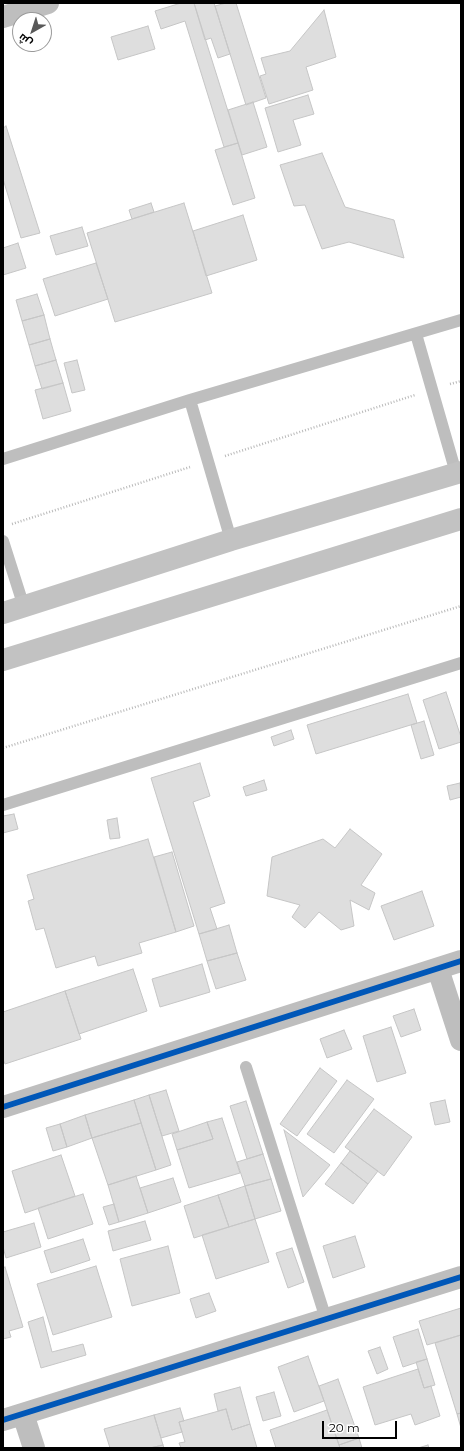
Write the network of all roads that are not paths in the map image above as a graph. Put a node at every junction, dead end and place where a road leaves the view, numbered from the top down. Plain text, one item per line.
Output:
1 (48, 3) edge
2 (3, 17) edge
3 (461, 320) edge
4 (416, 334) junction
5 (190, 400) junction
6 (3, 459) edge
7 (458, 472) edge
8 (461, 519) edge
9 (231, 540) junction
10 (3, 541) edge
11 (24, 607) junction
12 (3, 613) edge
13 (3, 660) edge
14 (461, 663) edge
15 (3, 805) edge
16 (461, 961) edge
17 (438, 969) junction
18 (461, 1040) edge
19 (246, 1067) dead end
20 (3, 1107) edge
21 (461, 1277) edge
22 (326, 1319) junction
23 (13, 1417) edge
24 (34, 1448) edge

1 - 2 street
3 - 4 lane
4 - 5 lane
4 - 7 lane
5 - 6 lane
5 - 9 lane
7 - 9 main road
8 - 13 main road
9 - 11 main road
10 - 11 lane
11 - 12 main road
14 - 15 lane
16 - 17 street
17 - 18 street
17 - 20 street
19 - 22 lane
21 - 22 street
22 - 23 street
23 - 24 street

